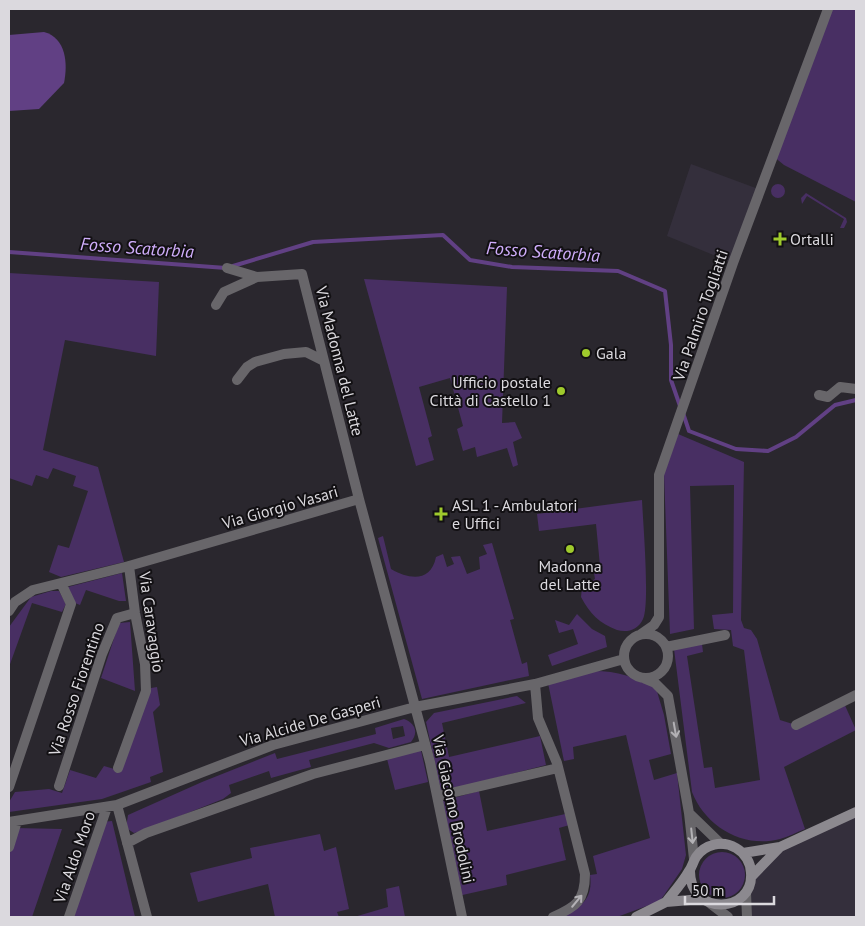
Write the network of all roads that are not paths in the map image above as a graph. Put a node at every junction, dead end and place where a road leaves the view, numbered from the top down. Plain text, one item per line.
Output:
1 (828, 9) edge
2 (227, 268) dead end
3 (257, 277) junction
4 (216, 304) dead end
5 (324, 361) junction
6 (237, 380) dead end
7 (856, 389) edge
8 (819, 396) dead end
9 (360, 500) junction
10 (129, 566) junction
11 (61, 583) junction
12 (9, 611) edge
13 (135, 614) junction
14 (658, 617) junction
15 (641, 634) junction
16 (725, 635) dead end
17 (664, 644) junction
18 (624, 659) junction
19 (664, 668) junction
20 (643, 678) junction
21 (535, 684) junction
22 (856, 695) edge
23 (668, 696) junction
24 (415, 707) junction
25 (796, 725) dead end
26 (425, 745) junction
27 (118, 768) dead end
28 (558, 768) junction
29 (59, 786) dead end
30 (9, 788) edge
31 (438, 796) junction
32 (112, 806) junction
33 (856, 812) edge
34 (689, 813) junction
35 (13, 822) edge
36 (127, 843) junction
37 (721, 844) junction
38 (9, 847) edge
39 (780, 847) junction
40 (743, 853) junction
41 (694, 859) junction
42 (690, 870) junction
43 (752, 876) junction
44 (746, 893) junction
45 (707, 901) junction
46 (666, 902) junction
47 (69, 917) edge
48 (147, 917) edge
49 (462, 917) edge
50 (553, 917) edge
51 (636, 917) edge
52 (728, 917) edge
53 (747, 917) edge

1 - 14 street, Via Palmiro Togliatti
2 - 3 street, Via Madonna del Latte
3 - 4 street
3 - 5 street, Via Madonna del Latte
5 - 6 street
5 - 9 street, Via Madonna del Latte
7 - 8 street
9 - 10 street, Via Giorgio Vasari
9 - 24 street, Via Giorgio Vasari
10 - 11 street, Via Giorgio Vasari
10 - 13 street, Via Caravaggio
11 - 12 street, Via Giorgio Vasari
11 - 30 street
13 - 27 street, Via Caravaggio
13 - 29 street, Via Rosso Fiorentino
14 - 15 street
14 - 17 street, Via Palmiro Togliatti
15 - 17 street
15 - 18 street
16 - 17 street
17 - 19 street
18 - 20 street
18 - 21 street, Via Alcide De Gasperi
19 - 20 street
19 - 23 street
20 - 23 street
21 - 24 street, Via Alcide De Gasperi
21 - 28 street
22 - 25 street
23 -> 34 street
24 - 26 street, Via Giacomo Brodolini
24 - 32 street, Via Alcide De Gasperi
26 - 31 street, Via Giacomo Brodolini
26 - 36 street
28 - 31 street
50 -> 28 street
31 - 49 street, Via Giacomo Brodolini
32 - 35 street, Via Alcide De Gasperi
32 - 36 street
32 - 47 street, Via Aldo Moro
33 - 39 main road
34 - 37 street
34 -> 41 street
35 - 38 street
36 - 48 street
37 - 40 main road
37 - 41 main road
39 - 40 main road
39 - 43 main road
40 - 43 main road
41 - 42 main road
42 - 45 main road
42 - 46 main road
43 - 44 main road
44 - 45 main road
44 - 53 street
45 - 46 main road
45 - 52 street
46 - 51 main road

